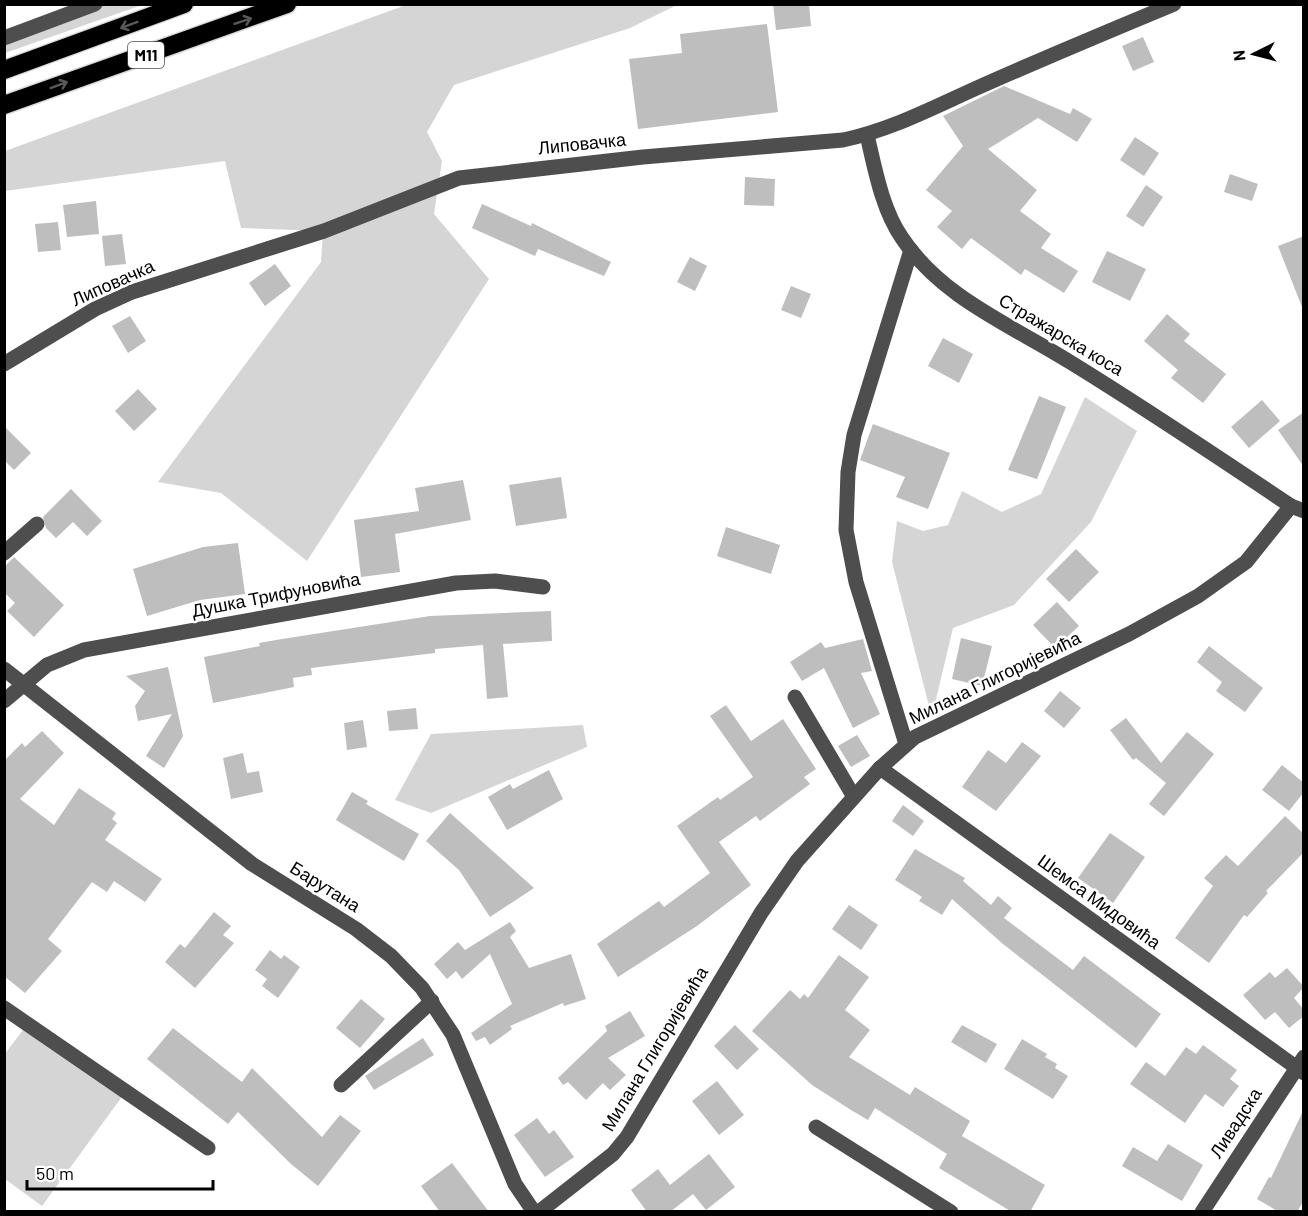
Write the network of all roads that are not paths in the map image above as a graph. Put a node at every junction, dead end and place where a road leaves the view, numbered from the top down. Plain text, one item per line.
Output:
1 (95, 4) edge
2 (184, 4) edge
3 (287, 4) edge
4 (1174, 4) edge
5 (4, 38) edge
6 (4, 70) edge
7 (4, 105) edge
8 (867, 135) junction
9 (911, 250) junction
10 (4, 364) edge
11 (1297, 509) edge
12 (37, 524) dead end
13 (4, 553) edge
14 (543, 587) dead end
15 (4, 669) edge
16 (24, 683) junction
17 (795, 697) dead end
18 (4, 701) edge
19 (906, 744) junction
20 (880, 768) junction
21 (854, 798) junction
22 (432, 1001) junction
23 (4, 1008) edge
24 (1301, 1066) edge
25 (341, 1085) dead end
26 (816, 1127) dead end
27 (208, 1148) dead end
28 (534, 1212) edge
29 (539, 1212) edge
30 (951, 1212) edge
31 (1202, 1212) edge

1 - 5 street
2 -> 6 highway, M11
7 -> 3 highway, M11
4 - 8 street, Липовачка
8 - 9 street, Стражарска коса
8 - 10 street, Липовачка
9 - 11 street, Стражарска коса
9 - 19 street
11 - 19 street, Милана Глигоријевића
12 - 13 street
14 - 16 street, Душка Трифуновића
15 - 16 street, Барутана
16 - 18 street, Душка Трифуновића
16 - 22 street, Барутана
17 - 21 street
19 - 20 street, Милана Глигоријевића
20 - 21 street, Милана Глигоријевића
20 - 24 street, Шемса Мидовића
21 - 29 street, Милана Глигоријевића
22 - 25 street
22 - 28 street, Барутана
23 - 27 street
24 - 31 street, Ливадска
26 - 30 street

